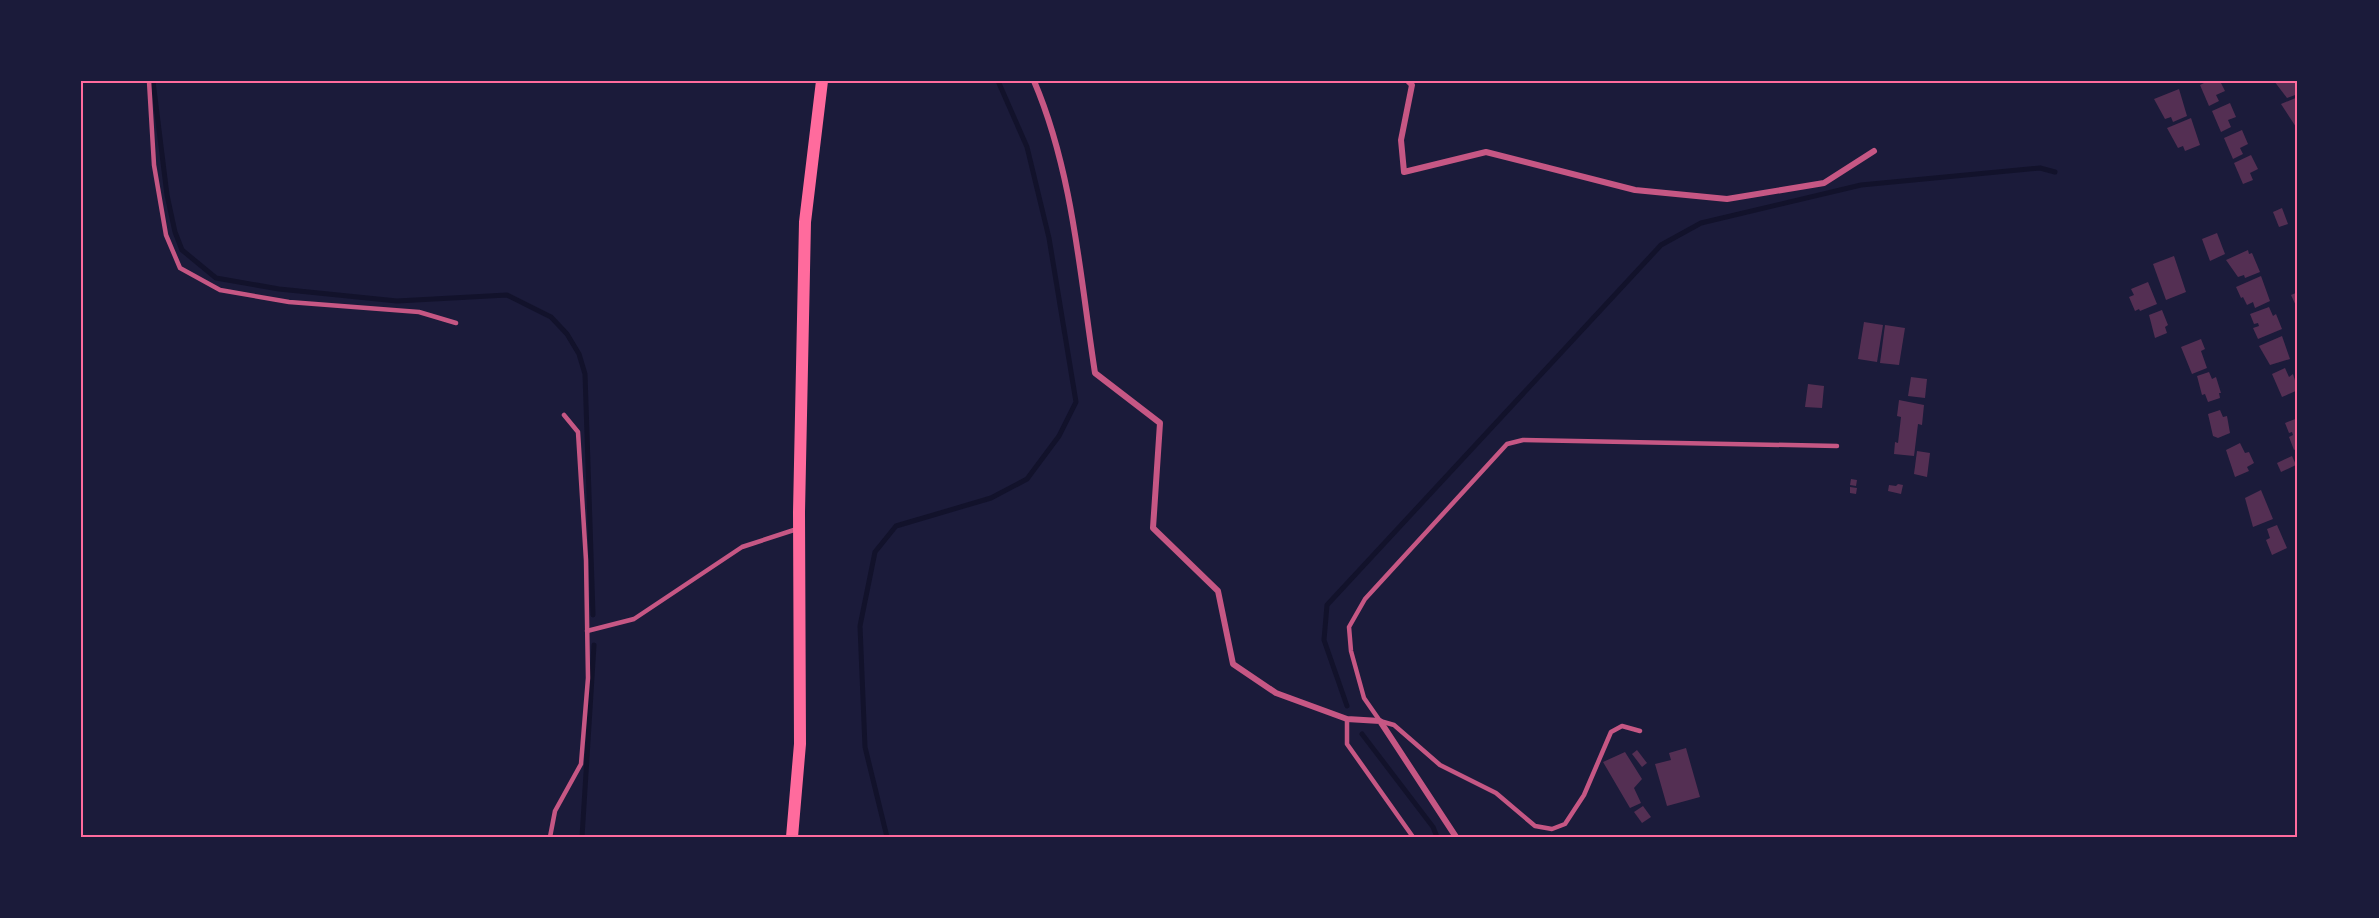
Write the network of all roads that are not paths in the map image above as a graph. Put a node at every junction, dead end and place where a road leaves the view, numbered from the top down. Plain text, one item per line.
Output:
1 (148, 81) edge
2 (822, 81) edge
3 (1034, 81) edge
4 (1408, 81) edge
5 (1874, 151) dead end
6 (456, 323) dead end
7 (564, 415) dead end
8 (1837, 446) dead end
9 (799, 528) junction
10 (587, 631) junction
11 (1347, 719) junction
12 (1380, 721) junction
13 (1640, 731) dead end
14 (550, 837) edge
15 (792, 837) edge
16 (1413, 837) edge
17 (1456, 837) edge

1 - 6 lane
2 - 9 main road
3 - 11 street
4 - 5 street
7 - 10 lane
8 - 12 lane
9 - 10 lane
9 - 15 main road
10 - 14 lane
11 - 12 street
11 - 16 lane
12 - 13 lane
12 - 17 street

